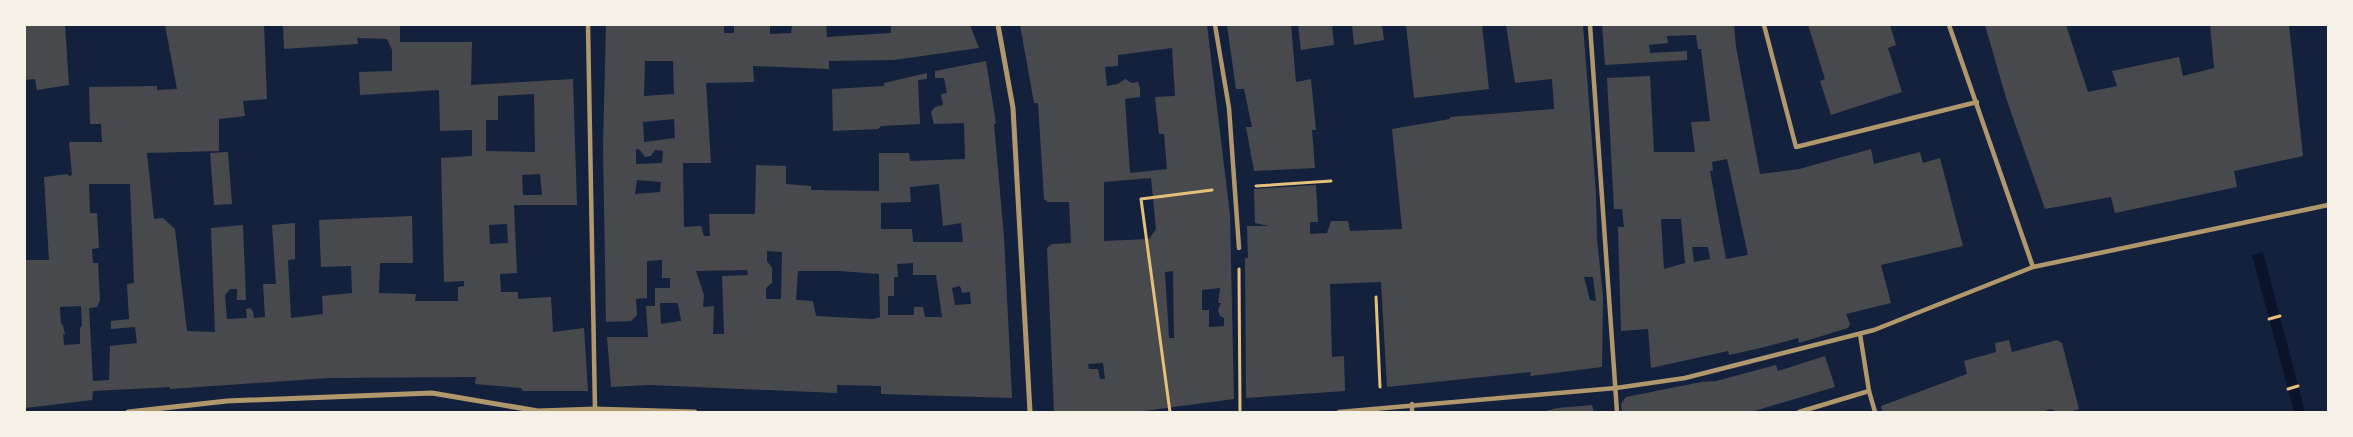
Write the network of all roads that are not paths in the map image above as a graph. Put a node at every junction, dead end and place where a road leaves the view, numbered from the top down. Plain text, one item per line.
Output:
1 (588, 25) edge
2 (998, 25) edge
3 (1215, 25) edge
4 (1590, 25) edge
5 (1764, 25) edge
6 (1949, 25) edge
7 (1977, 102) junction
8 (2328, 205) edge
9 (1239, 248) road end
10 (2033, 267) junction
11 (1860, 334) junction
12 (1616, 388) junction
13 (1869, 391) junction
14 (1412, 404) junction
15 (595, 409) junction
16 (538, 411) edge
17 (128, 412) edge
18 (695, 412) edge
19 (1030, 412) edge
20 (1339, 412) edge
21 (1412, 412) edge
22 (1618, 412) edge
23 (1800, 412) edge
24 (1875, 412) edge

1 - 15 street
2 - 19 street
3 - 9 street
4 - 12 street
5 - 7 street
6 - 7 street
7 - 10 street
8 - 10 street
10 - 11 street
11 - 12 street
11 - 13 street
12 - 14 street
12 - 22 street
13 - 23 street
13 - 24 street
14 - 20 street
14 - 21 street
15 - 16 street
15 - 18 street
16 - 17 street

